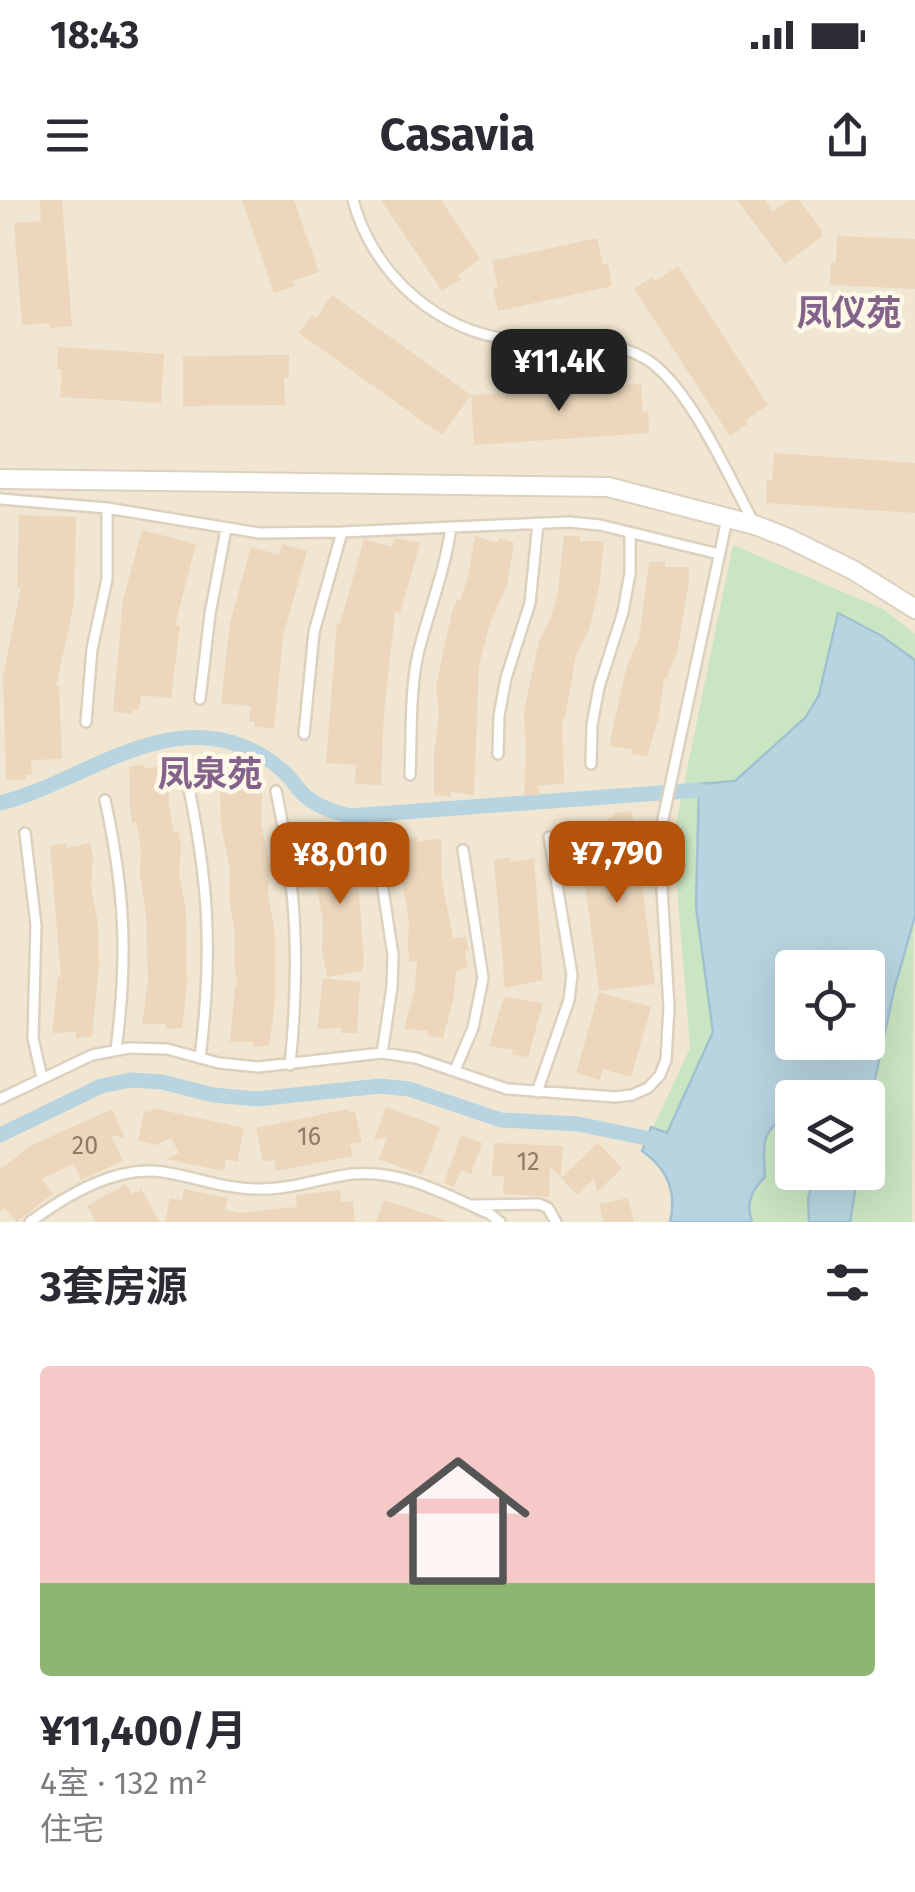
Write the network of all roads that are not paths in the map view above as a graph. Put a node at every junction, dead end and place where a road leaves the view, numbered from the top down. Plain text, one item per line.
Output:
1 (352, 200) edge
2 (0, 480) edge
3 (0, 499) edge
4 (107, 508) junction
5 (727, 518) junction
6 (538, 523) junction
7 (754, 525) junction
8 (451, 528) junction
9 (226, 529) junction
10 (342, 532) junction
11 (630, 533) junction
12 (720, 554) junction
13 (915, 609) edge
14 (200, 699) dead end
15 (86, 722) dead end
16 (304, 734) dead end
17 (498, 754) dead end
18 (590, 764) dead end
19 (410, 775) dead end
20 (186, 776) dead end
21 (276, 792) dead end
22 (106, 800) dead end
23 (26, 833) dead end
24 (375, 837) dead end
25 (549, 838) dead end
26 (464, 850) dead end
27 (116, 1050) junction
28 (382, 1053) junction
29 (200, 1058) junction
30 (290, 1065) junction
31 (455, 1070) junction
32 (42, 1078) junction
33 (536, 1092) junction
34 (0, 1099) edge
35 (468, 1204) junction
36 (30, 1222) edge
37 (500, 1222) edge
38 (556, 1222) edge

1 - 7 lane
2 - 5 street
3 - 4 lane
4 - 9 lane
4 - 15 lane
5 - 7 street
5 - 12 lane
6 - 8 lane
6 - 11 lane
6 - 17 lane
7 - 13 street
8 - 10 lane
8 - 19 lane
9 - 10 lane
9 - 14 lane
10 - 16 lane
11 - 12 lane
11 - 18 lane
12 - 33 lane
20 - 29 lane
21 - 30 lane
22 - 27 lane
23 - 32 lane
24 - 28 lane
25 - 33 lane
26 - 31 lane
27 - 29 lane
27 - 32 lane
28 - 30 lane
28 - 31 lane
29 - 30 lane
31 - 33 lane
32 - 34 lane
35 - 36 lane
35 - 37 lane
35 - 38 lane

